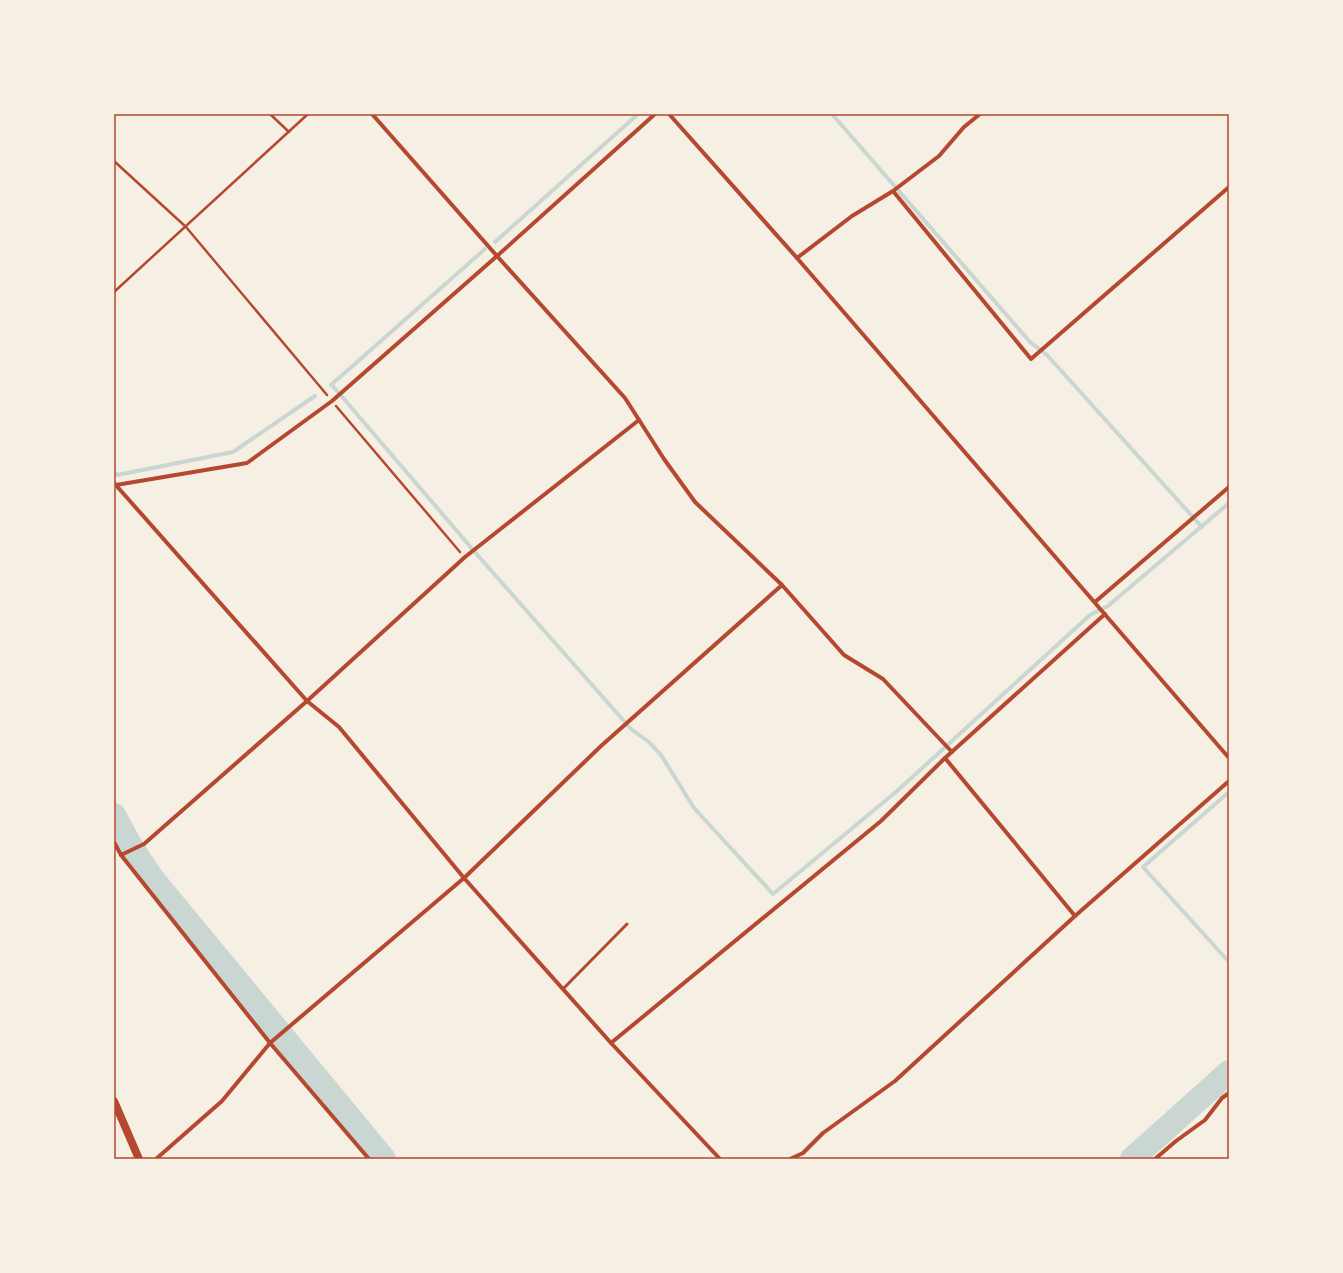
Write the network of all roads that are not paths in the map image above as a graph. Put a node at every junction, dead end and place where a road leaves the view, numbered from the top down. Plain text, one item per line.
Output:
1 (372, 114) edge
2 (655, 114) edge
3 (669, 114) edge
4 (980, 114) edge
5 (1229, 187) edge
6 (893, 191) junction
7 (497, 256) junction
8 (797, 258) junction
9 (639, 420) junction
10 (115, 484) edge
11 (1229, 487) edge
12 (782, 585) junction
13 (1095, 602) junction
14 (1105, 614) junction
15 (307, 701) junction
16 (952, 752) junction
17 (945, 758) junction
18 (1229, 758) edge
19 (1229, 781) edge
20 (114, 842) edge
21 (121, 855) junction
22 (464, 878) junction
23 (1075, 916) junction
24 (627, 924) dead end
25 (563, 989) junction
26 (610, 1042) junction
27 (270, 1043) junction
28 (1229, 1093) edge
29 (114, 1101) edge
30 (139, 1159) edge
31 (156, 1159) edge
32 (369, 1159) edge
33 (720, 1159) edge
34 (790, 1159) edge
35 (1154, 1159) edge

1 - 7 street
2 - 7 street
3 - 8 street
4 - 6 street
5 - 6 street
6 - 8 street
7 - 9 street
7 - 10 street
8 - 13 street
9 - 12 street
9 - 15 street
10 - 15 street
11 - 13 street
12 - 16 street
12 - 22 street
13 - 14 street
14 - 16 street
14 - 18 street
15 - 21 street
15 - 22 street
16 - 17 street
17 - 23 street
17 - 26 street
19 - 23 street
20 - 21 street
21 - 27 street
22 - 25 street
22 - 27 street
23 - 34 street
24 - 25 lane
25 - 26 street
26 - 33 street
27 - 31 street
27 - 32 street
28 - 35 street
29 - 30 main road

